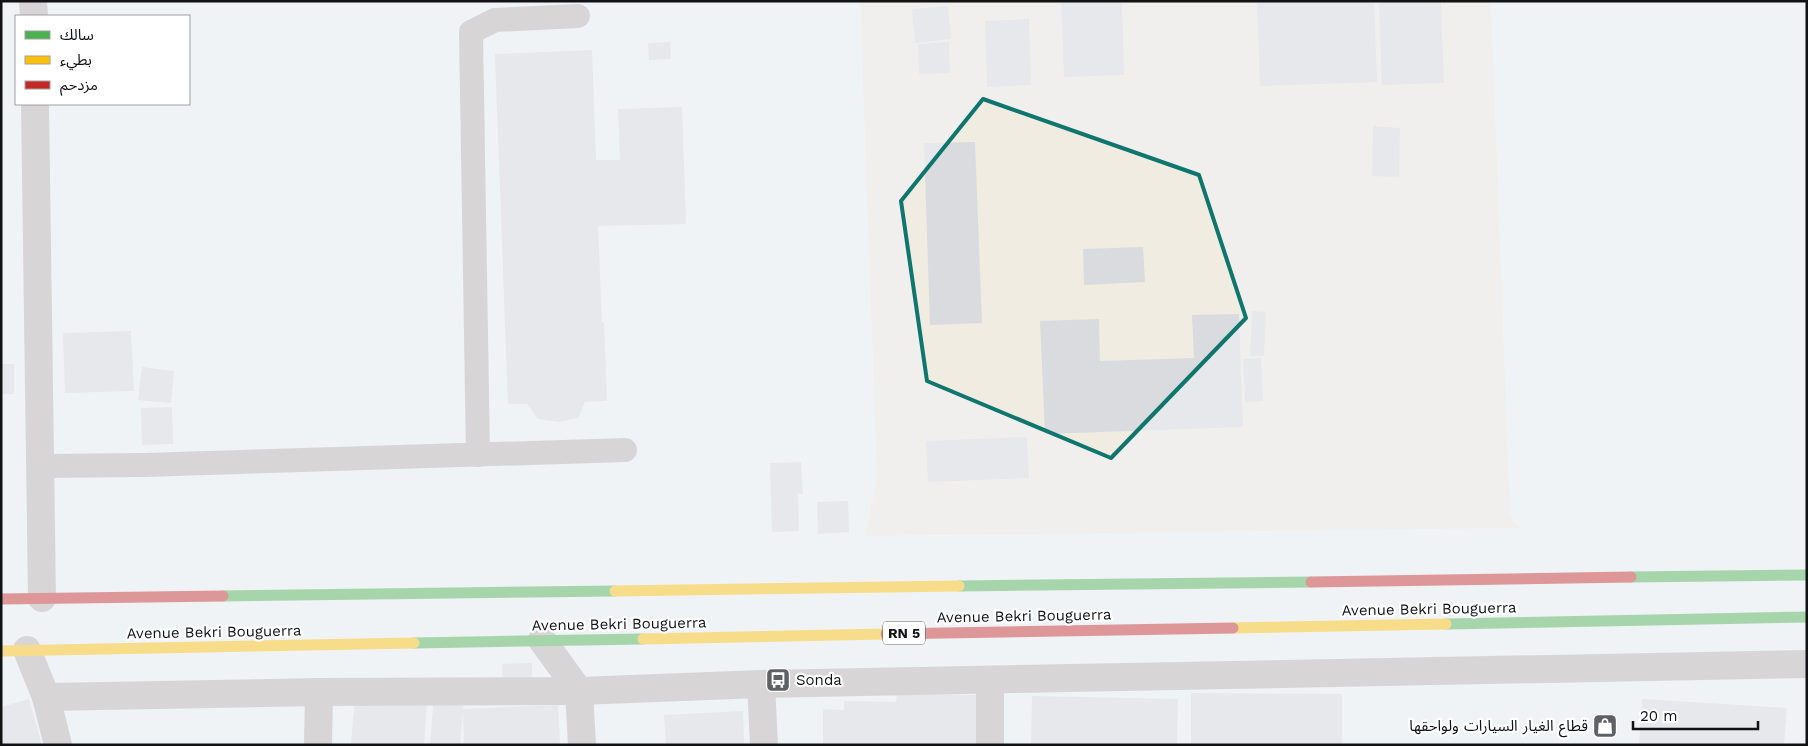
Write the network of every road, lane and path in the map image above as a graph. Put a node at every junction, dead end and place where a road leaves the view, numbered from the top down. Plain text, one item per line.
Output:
1 (33, 1) edge
2 (34, 15) edge
3 (578, 16) dead end
4 (35, 105) edge
5 (625, 450) dead end
6 (478, 455) junction
7 (40, 466) junction
8 (1807, 575) edge
9 (42, 598) junction
10 (1, 599) edge
11 (1807, 617) edge
12 (542, 640) junction
13 (14, 650) edge
14 (1807, 664) edge
15 (990, 680) junction
16 (761, 684) junction
17 (579, 691) junction
18 (318, 692) junction
19 (46, 698) junction
20 (58, 745) edge
21 (318, 745) edge
22 (582, 745) edge
23 (764, 745) edge
24 (990, 745) edge

1 - 2 street
3 - 6 lane
4 - 7 street
5 - 6 lane
6 - 7 lane
7 - 9 street
8 - 9 highway, Avenue Bekri Bouguerra
9 - 10 highway, Avenue Bekri Bouguerra
11 - 12 highway, Avenue Bekri Bouguerra / RN 5
12 - 13 highway, Avenue Bekri Bouguerra / RN 5
12 - 17 street
13 - 19 street
14 - 15 street
15 - 16 street
15 - 24 street
16 - 17 street
16 - 23 street
17 - 18 street
17 - 22 street
18 - 19 street
18 - 21 street
19 - 20 street

